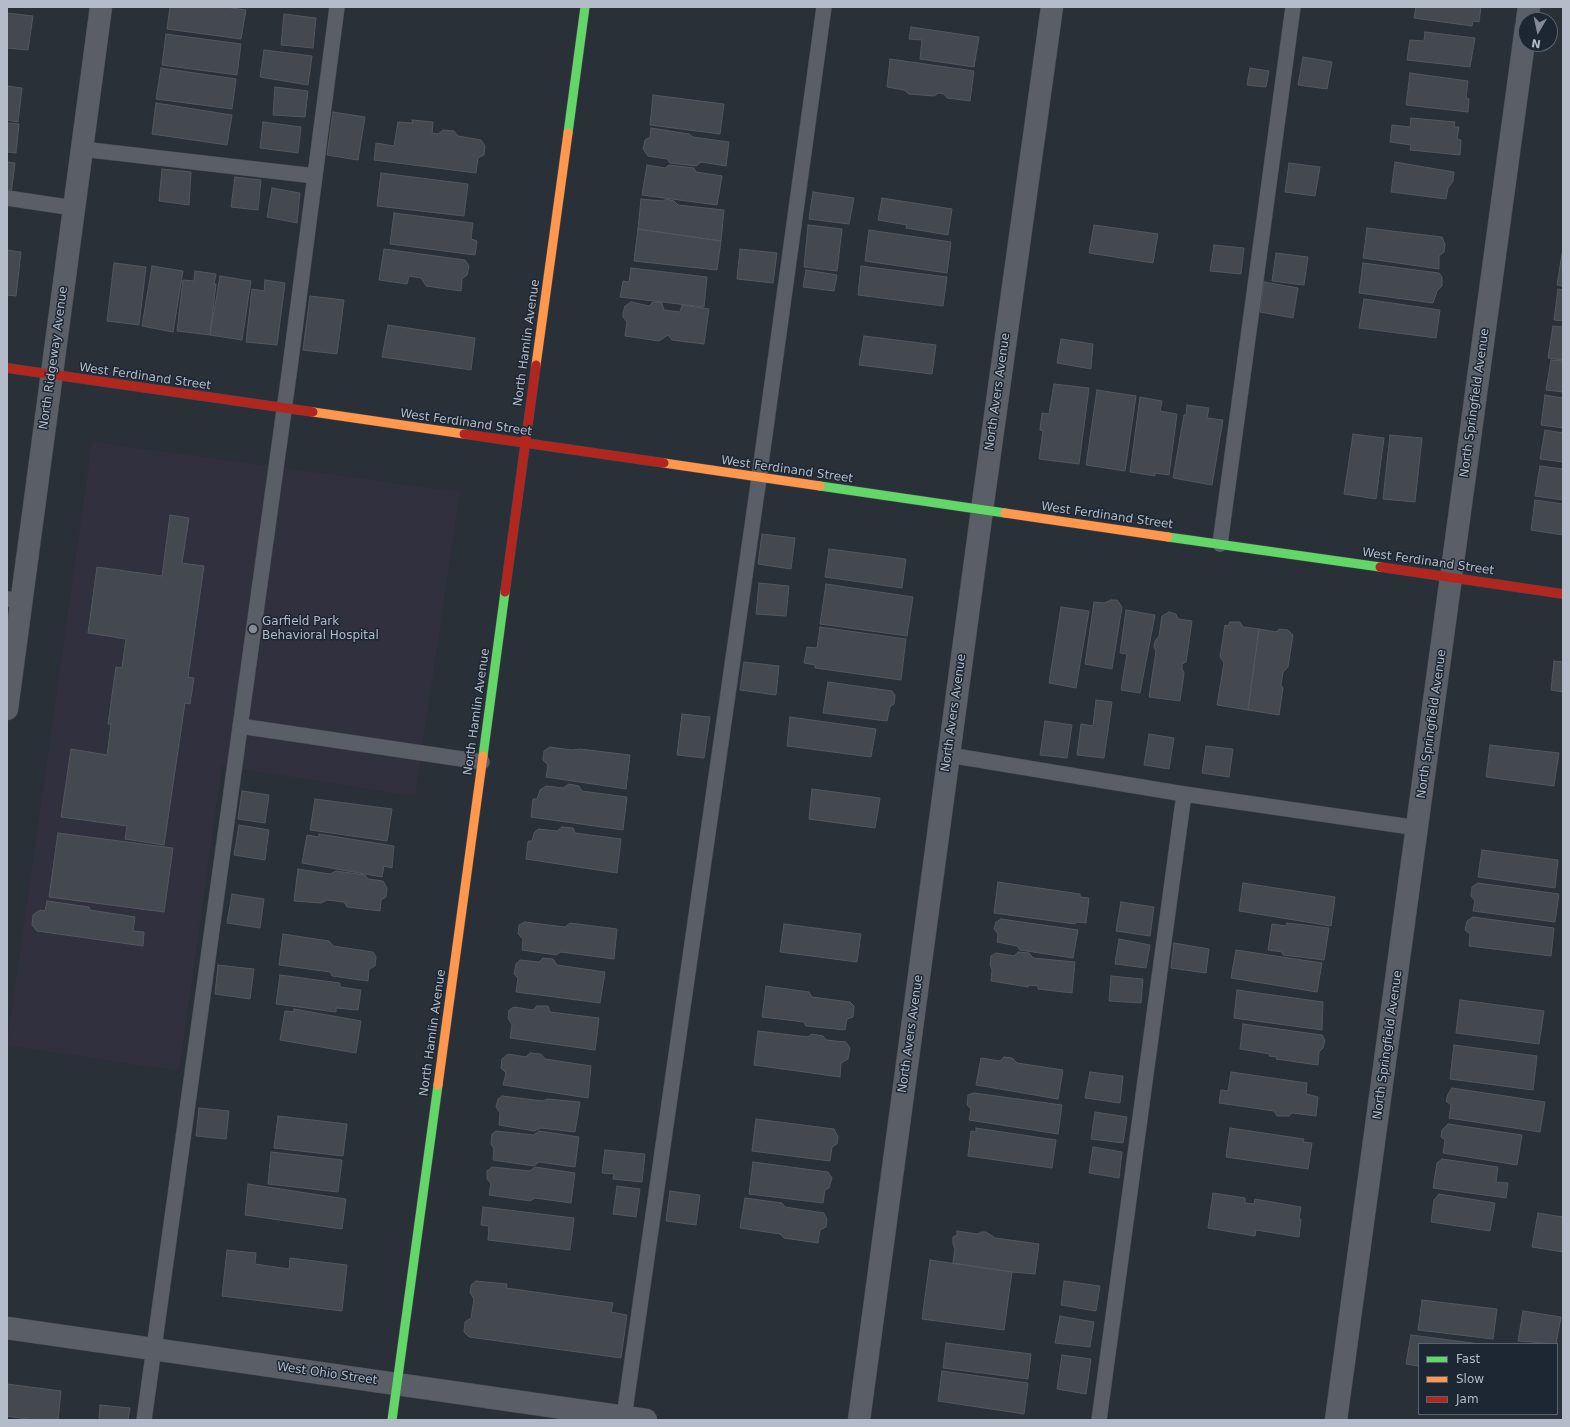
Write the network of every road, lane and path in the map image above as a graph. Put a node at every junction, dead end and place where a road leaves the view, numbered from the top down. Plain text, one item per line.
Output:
1 (101, 7) edge
2 (337, 7) edge
3 (585, 7) edge
4 (824, 7) edge
5 (1052, 7) edge
6 (1293, 7) edge
7 (1523, 52) edge
8 (82, 149) junction
9 (315, 176) junction
10 (7, 198) edge
11 (74, 208) junction
12 (7, 368) edge
13 (52, 375) junction
14 (284, 409) junction
15 (526, 444) junction
16 (759, 478) junction
17 (982, 510) junction
18 (1220, 544) junction
19 (1452, 578) junction
20 (1563, 594) edge
21 (14, 600) edge
22 (7, 709) edge
23 (240, 726) junction
24 (949, 755) junction
25 (482, 762) junction
26 (1184, 794) junction
27 (1418, 828) junction
28 (7, 1328) edge
29 (153, 1349) junction
30 (397, 1384) junction
31 (624, 1417) junction
32 (144, 1420) edge
33 (392, 1420) edge
34 (646, 1420) edge
35 (859, 1420) edge
36 (1099, 1420) edge
37 (1336, 1420) edge

1 - 8 street, North Ridgeway Avenue
2 - 9 lane
3 - 15 street, North Hamlin Avenue
4 - 16 lane
5 - 17 street, North Avers Avenue
6 - 18 lane
7 - 19 street, North Springfield Avenue
8 - 9 lane
8 - 11 street, North Ridgeway Avenue
9 - 14 lane
10 - 11 lane
11 - 13 street, North Ridgeway Avenue
12 - 13 street, West Ferdinand Street
13 - 14 street, West Ferdinand Street
13 - 21 street, North Ridgeway Avenue
14 - 15 street, West Ferdinand Street
14 - 23 lane
15 - 16 street, West Ferdinand Street
15 - 25 street, North Hamlin Avenue
16 - 17 street, West Ferdinand Street
16 - 31 lane
17 - 18 street, West Ferdinand Street
17 - 24 street, North Avers Avenue
18 - 19 street, West Ferdinand Street
19 - 20 street, West Ferdinand Street
19 - 27 street, North Springfield Avenue
21 - 22 street, North Ridgeway Avenue
23 - 25 lane
23 - 29 lane
24 - 26 lane
24 - 35 street, North Avers Avenue
25 - 30 street, North Hamlin Avenue
26 - 27 lane
26 - 36 lane
27 - 37 street, North Springfield Avenue
28 - 29 street, West Ohio Street
29 - 30 street, West Ohio Street
29 - 32 lane
30 - 31 street, West Ohio Street
30 - 33 street, North Hamlin Avenue
31 - 34 street, West Ohio Street

